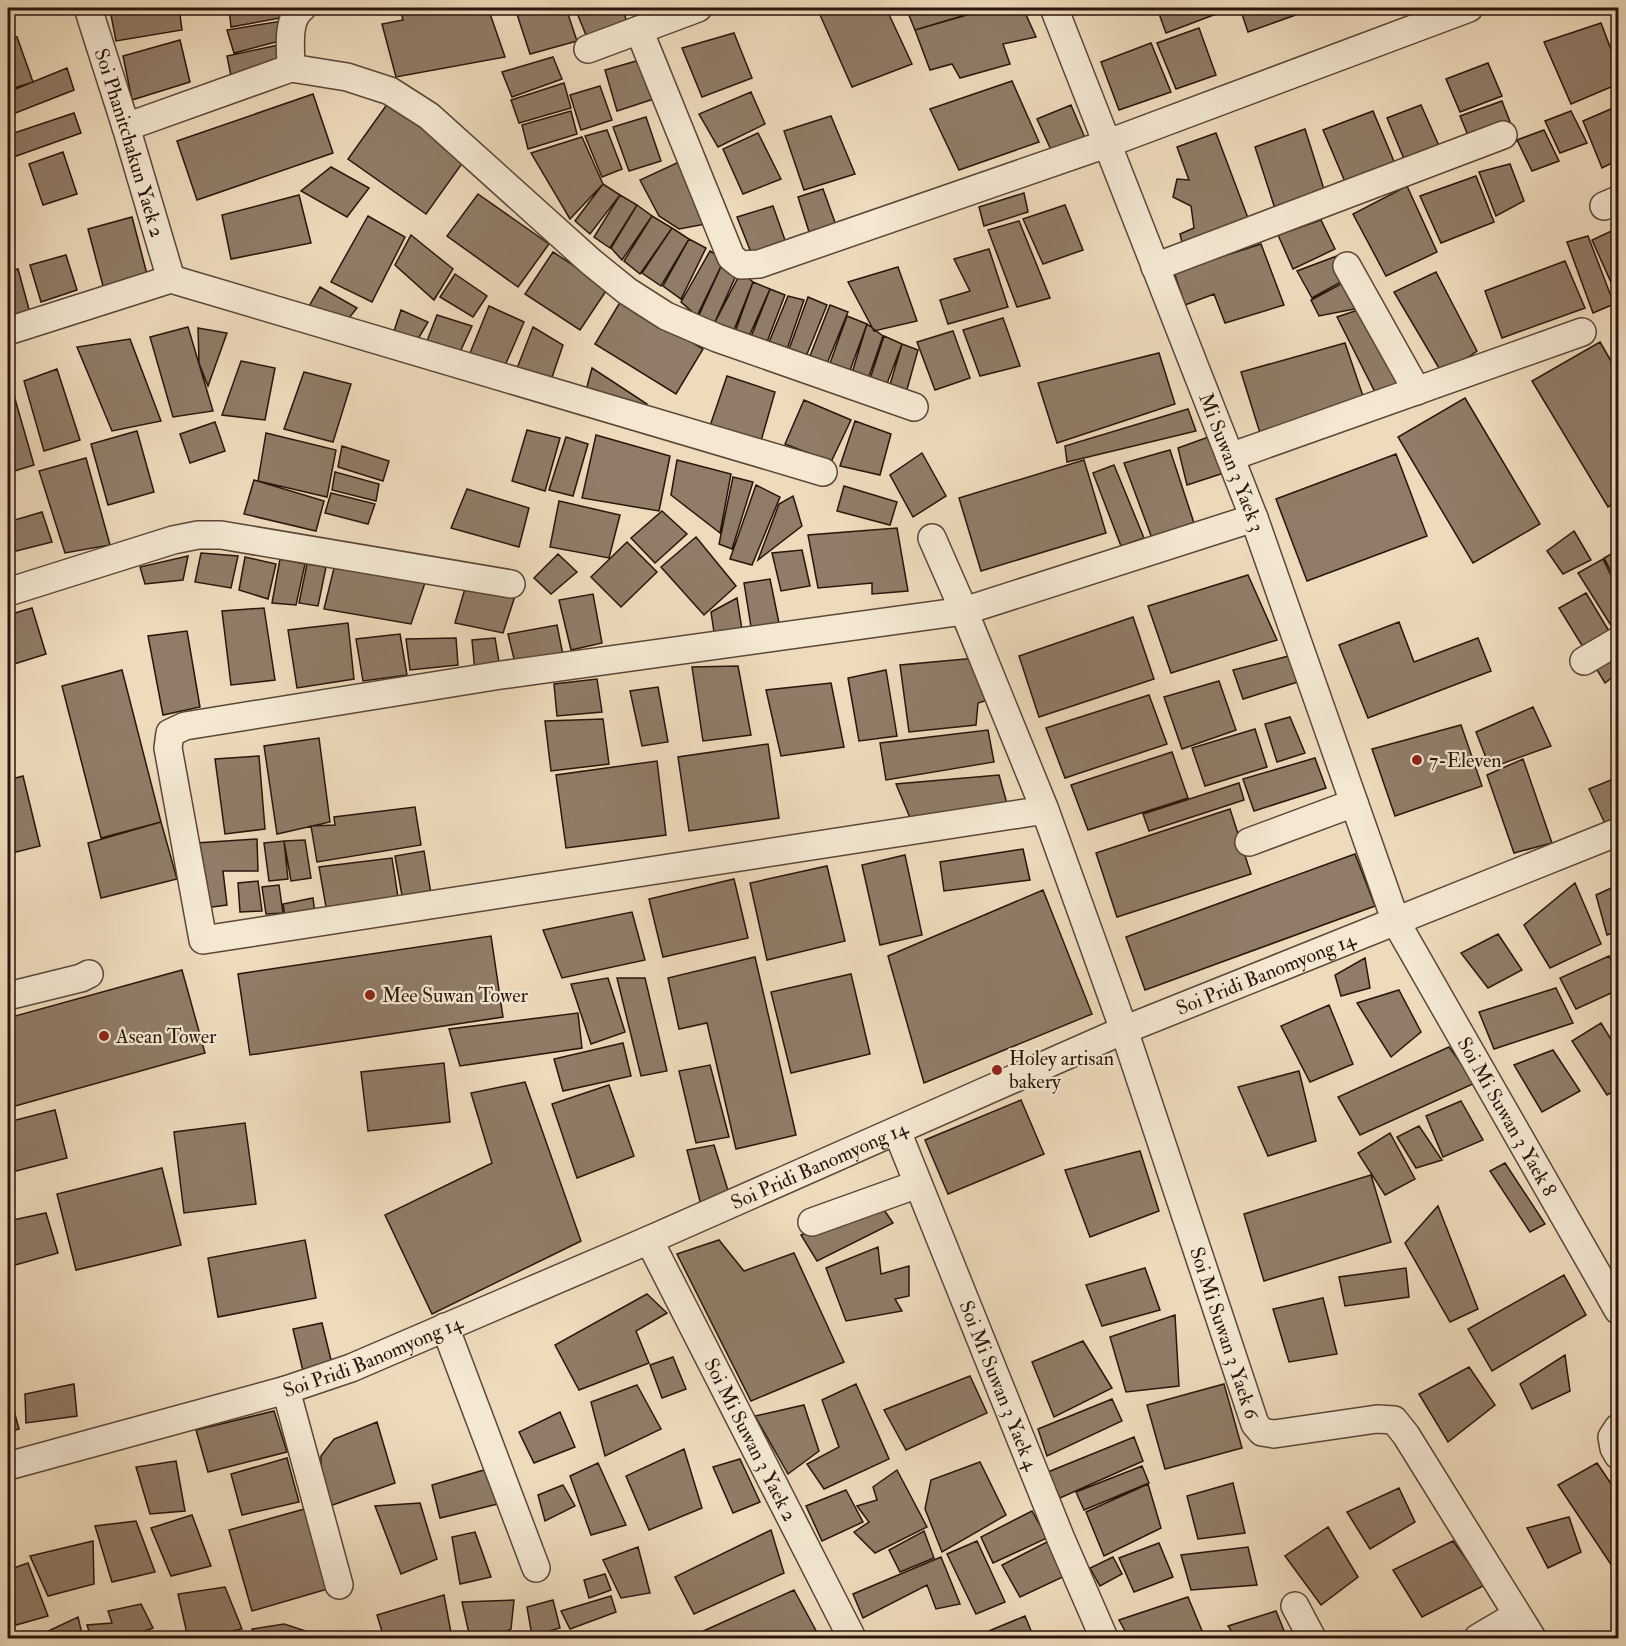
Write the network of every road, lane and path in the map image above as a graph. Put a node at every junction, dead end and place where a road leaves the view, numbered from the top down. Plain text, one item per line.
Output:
1 (88, 8) edge
2 (302, 8) edge
3 (698, 8) edge
4 (1054, 8) edge
5 (1470, 8) edge
6 (639, 30) junction
7 (588, 49) dead end
8 (291, 68) junction
9 (126, 127) junction
10 (1503, 135) dead end
11 (1106, 144) junction
12 (1347, 266) dead end
13 (1155, 267) junction
14 (171, 279) junction
15 (8, 331) edge
16 (1582, 332) dead end
17 (1417, 391) junction
18 (914, 407) dead end
19 (1230, 457) junction
20 (823, 472) dead end
21 (1254, 518) junction
22 (932, 538) dead end
23 (511, 585) dead end
24 (8, 592) edge
25 (964, 611) junction
26 (1618, 641) edge
27 (1584, 661) dead end
28 (1354, 803) junction
29 (1046, 810) junction
30 (1618, 832) edge
31 (1249, 842) dead end
32 (1396, 921) junction
33 (89, 974) dead end
34 (8, 996) edge
35 (1124, 1030) junction
36 (897, 1131) junction
37 (918, 1184) junction
38 (812, 1222) dead end
39 (649, 1240) junction
40 (1618, 1310) edge
41 (445, 1327) junction
42 (286, 1390) junction
43 (1618, 1428) edge
44 (1618, 1455) edge
45 (8, 1466) edge
46 (536, 1568) dead end
47 (339, 1585) dead end
48 (1295, 1606) dead end
49 (1517, 1615) junction
50 (852, 1638) edge
51 (1104, 1638) edge
52 (1312, 1638) edge
53 (1478, 1638) edge
54 (1532, 1638) edge

1 - 9 street, Soi Phanitchakun Yaek 2
2 - 8 street
3 - 6 street
4 - 11 street, Mi Suwan 3 Yaek 3
5 - 11 street
6 - 7 street
6 - 11 street
8 - 9 street
8 - 18 street
9 - 14 street, Soi Phanitchakun Yaek 2
10 - 13 street
11 - 13 street, Mi Suwan 3 Yaek 3
12 - 17 street
13 - 19 street, Mi Suwan 3 Yaek 3
14 - 15 street
14 - 20 street
16 - 17 street
17 - 19 street
19 - 21 street, Mi Suwan 3 Yaek 3
21 - 25 street
21 - 28 street, Mi Suwan 3 Yaek 3
22 - 25 street
23 - 24 street
25 - 29 street
25 - 29 street
26 - 27 street
28 - 31 street
28 - 32 street, Mi Suwan 3 Yaek 3
29 - 35 street
30 - 32 street, Soi Pridi Banomyong 14
32 - 35 street, Soi Pridi Banomyong 14
32 - 40 street, Soi Mi Suwan 3 Yaek 8
33 - 34 street
35 - 36 street, Soi Pridi Banomyong 14
35 - 49 street, Soi Mi Suwan 3 Yaek 6
36 - 37 street, Soi Mi Suwan 3 Yaek 4
36 - 39 street, Soi Pridi Banomyong 14
37 - 38 street
37 - 51 street, Soi Mi Suwan 3 Yaek 4
39 - 41 street, Soi Pridi Banomyong 14
39 - 50 street, Soi Mi Suwan 3 Yaek 2
41 - 42 street, Soi Pridi Banomyong 14
41 - 46 street
42 - 45 street, Soi Pridi Banomyong 14
42 - 47 street
43 - 44 street
48 - 52 street
49 - 53 street
49 - 54 street, Soi Mi Suwan 3 Yaek 6

